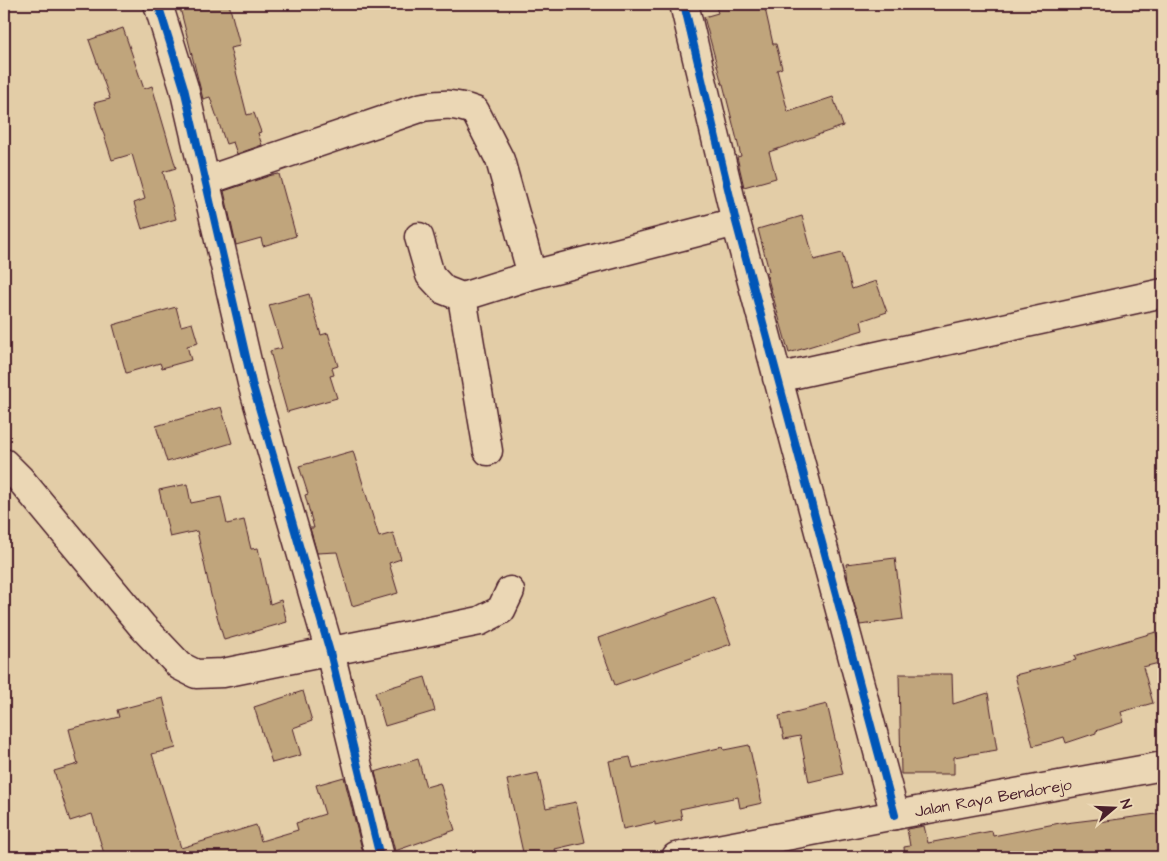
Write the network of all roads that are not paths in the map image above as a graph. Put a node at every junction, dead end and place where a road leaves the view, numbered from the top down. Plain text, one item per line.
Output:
1 (158, 4) edge
2 (684, 4) edge
3 (205, 181) junction
4 (736, 222) junction
5 (419, 237) dead end
6 (532, 276) junction
7 (1163, 293) edge
8 (462, 297) junction
9 (778, 378) junction
10 (488, 451) dead end
11 (4, 463) edge
12 (510, 590) dead end
13 (330, 652) junction
14 (1163, 766) edge
15 (894, 815) junction
16 (380, 857) edge
17 (676, 857) edge

1 - 3 street
2 - 4 street
3 - 6 street
3 - 13 street
4 - 6 street
4 - 9 street
5 - 8 street
6 - 8 street
7 - 9 street
8 - 10 street
9 - 15 street
11 - 13 street
12 - 13 street
13 - 16 street
14 - 15 street, Jalan Raya Bendorejo
15 - 17 street, Jalan Raya Bendorejo

